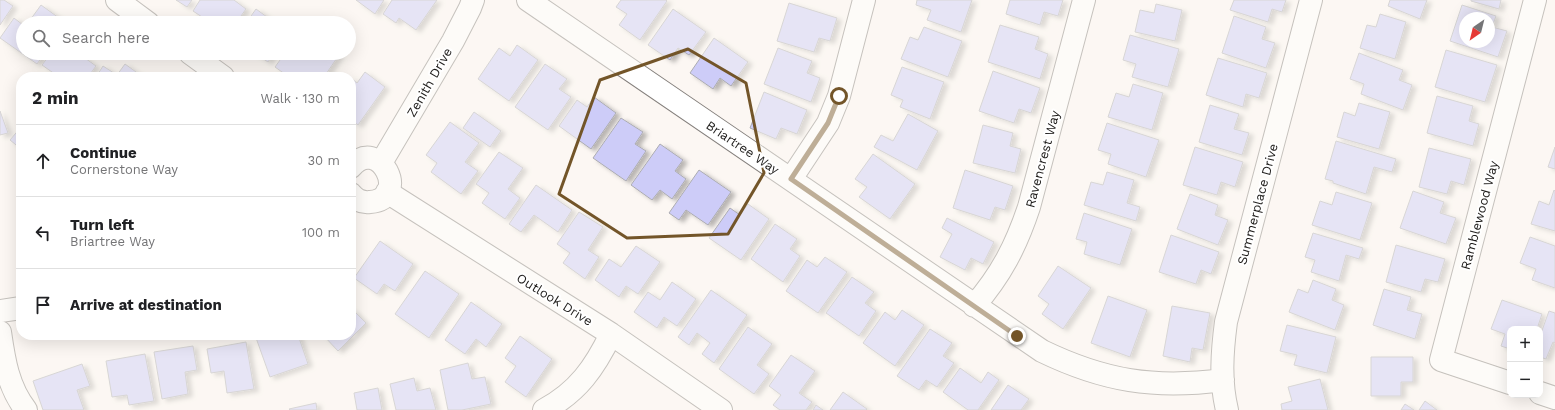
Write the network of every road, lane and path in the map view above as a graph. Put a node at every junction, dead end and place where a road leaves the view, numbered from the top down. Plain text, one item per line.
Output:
1 (117, 0) edge
2 (473, 0) edge
3 (528, 0) edge
4 (864, 0) edge
5 (1084, 0) edge
6 (1311, 0) edge
7 (1535, 0) edge
8 (139, 16) edge
9 (200, 60) edge
10 (216, 72) edge
11 (381, 162) junction
12 (356, 163) edge
13 (791, 179) junction
14 (387, 192) junction
15 (356, 199) edge
16 (974, 306) junction
17 (16, 309) edge
18 (0, 311) edge
19 (0, 332) edge
20 (611, 334) junction
21 (1222, 380) junction
22 (1507, 382) edge
23 (1543, 394) edge
24 (1555, 398) edge
25 (26, 410) edge
26 (544, 410) edge
27 (721, 410) edge
28 (1228, 410) edge

1 - 8 street
2 - 11 street, Zenith Drive
3 - 13 street, Briartree Way
4 - 13 street
5 - 16 street, Ravencrest Way
6 - 21 street, Summerplace Drive
7 - 22 street, Ramblewood Way
9 - 10 street
11 - 12 street
11 - 14 street
13 - 16 street, Briartree Way
14 - 15 street
14 - 20 street, Outlook Drive
16 - 21 street, Briartree Way
17 - 18 street
19 - 25 street
20 - 26 street
20 - 27 street, Outlook Drive
21 - 28 street, Summerplace Drive
23 - 24 street

